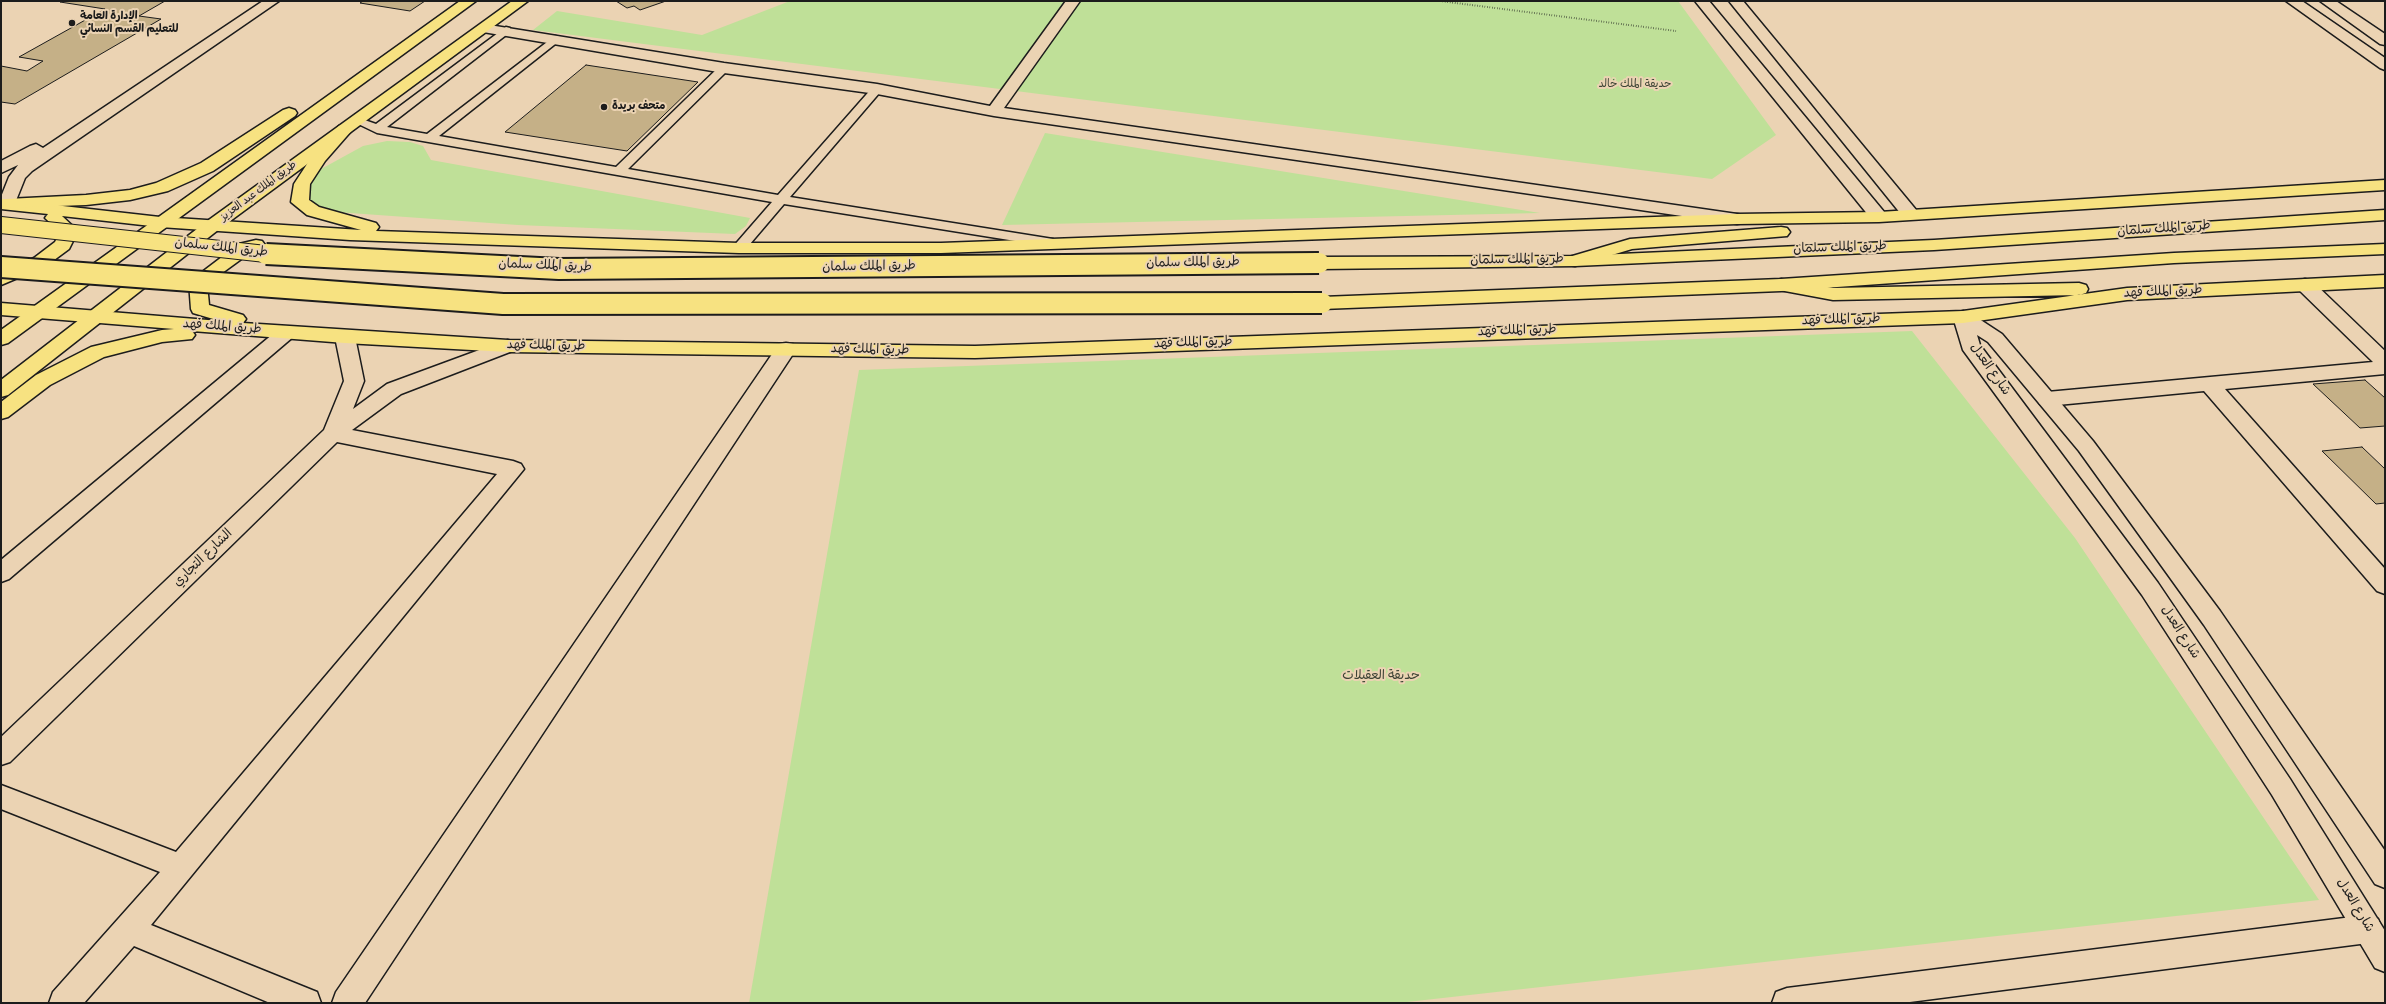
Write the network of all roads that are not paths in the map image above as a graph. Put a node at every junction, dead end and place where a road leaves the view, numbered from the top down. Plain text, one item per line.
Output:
1 (272, 1) edge
2 (469, 1) edge
3 (521, 1) edge
4 (1073, 1) edge
5 (1702, 1) edge
6 (1736, 1) edge
7 (2293, 1) edge
8 (2327, 1) edge
9 (483, 28) junction
10 (506, 30) junction
11 (556, 39) junction
12 (2385, 41) edge
13 (412, 42) junction
14 (2385, 65) edge
15 (724, 68) junction
16 (877, 89) junction
17 (994, 111) junction
18 (106, 112) junction
19 (352, 122) junction
20 (377, 128) junction
21 (430, 138) junction
22 (1, 168) edge
23 (618, 171) junction
24 (2385, 185) edge
25 (779, 199) junction
26 (4, 204) edge
27 (1911, 215) junction
28 (2385, 215) edge
29 (1879, 218) junction
30 (1737, 219) junction
31 (160, 222) junction
32 (1, 225) edge
33 (212, 226) junction
34 (350, 235) junction
35 (408, 237) junction
36 (1056, 244) junction
37 (739, 248) junction
38 (2385, 249) edge
39 (1575, 261) junction
40 (1, 266) edge
41 (1, 279) edge
42 (2385, 281) edge
43 (1781, 285) junction
44 (2305, 285) junction
45 (2127, 294) junction
46 (1, 309) edge
47 (35, 313) junction
48 (1963, 317) junction
49 (96, 318) junction
50 (286, 333) junction
51 (345, 337) junction
52 (1, 339) edge
53 (508, 346) junction
54 (786, 349) junction
55 (2385, 362) edge
56 (2385, 367) edge
57 (2209, 384) junction
58 (1, 390) edge
59 (2047, 399) junction
60 (1, 412) edge
61 (333, 434) junction
62 (1, 573) edge
63 (2385, 585) edge
64 (1, 754) edge
65 (1, 797) edge
66 (181, 867) junction
67 (2385, 875) edge
68 (2368, 928) junction
69 (129, 930) junction
70 (2385, 958) edge
71 (64, 1003) edge
72 (306, 1003) edge
73 (346, 1003) edge
74 (1787, 1003) edge

1 - 18 street
2 - 13 main road
3 - 9 main road, طريق الملك عبد العزيز
4 - 17 street
5 - 29 street
6 - 27 street
7 - 14 street
8 - 12 street
9 - 10 street
9 - 19 main road, طريق الملك عبد العزيز
10 - 11 street
10 - 20 lane
11 - 15 street
11 - 21 lane
13 - 26 main road
13 - 31 main road
15 - 16 street
15 - 23 lane
16 - 17 street
16 - 25 lane
17 - 30 street
18 - 22 street
18 - 26 street
19 - 20 lane
19 - 33 main road, طريق الملك عبد العزيز
19 - 35 main road
20 - 21 lane
21 - 23 lane
23 - 25 lane
24 - 27 main road
25 - 36 lane
25 - 37 lane
26 - 31 main road
26 - 41 main road
27 - 29 main road
28 - 39 main road, طريق الملك سلمان
29 - 30 main road
29 - 39 main road
30 - 36 main road
31 - 33 main road
31 - 47 main road
32 - 39 main road, طريق الملك سلمان, bridge
33 - 34 main road
33 - 49 main road, طريق الملك عبد العزيز
34 - 35 main road
34 - 50 main road
35 - 37 main road
36 - 37 main road
38 - 43 main road
40 - 43 main road, bridge
42 - 44 main road, طريق الملك فهد
43 - 45 main road
44 - 45 main road, طريق الملك فهد
44 - 55 street
45 - 48 main road, طريق الملك فهد
46 - 47 main road, طريق الملك فهد
47 - 49 main road, طريق الملك فهد
47 - 52 main road
48 - 54 main road, طريق الملك فهد
48 - 59 street
48 - 68 street, شارع العدل
49 - 50 main road, طريق الملك فهد
49 - 58 main road, طريق الملك عبد العزيز
50 - 51 main road, طريق الملك فهد
50 - 60 main road
50 - 62 street
51 - 53 main road, طريق الملك فهد
51 - 61 street, الشارع التجاري
53 - 54 main road, طريق الملك فهد
53 - 61 street
54 - 73 street
56 - 57 street
57 - 59 street
57 - 63 street
59 - 67 street
61 - 64 street, الشارع التجاري
61 - 66 street
65 - 66 street
66 - 69 street
68 - 70 street, شارع العدل
68 - 74 street
69 - 71 street
69 - 72 street

